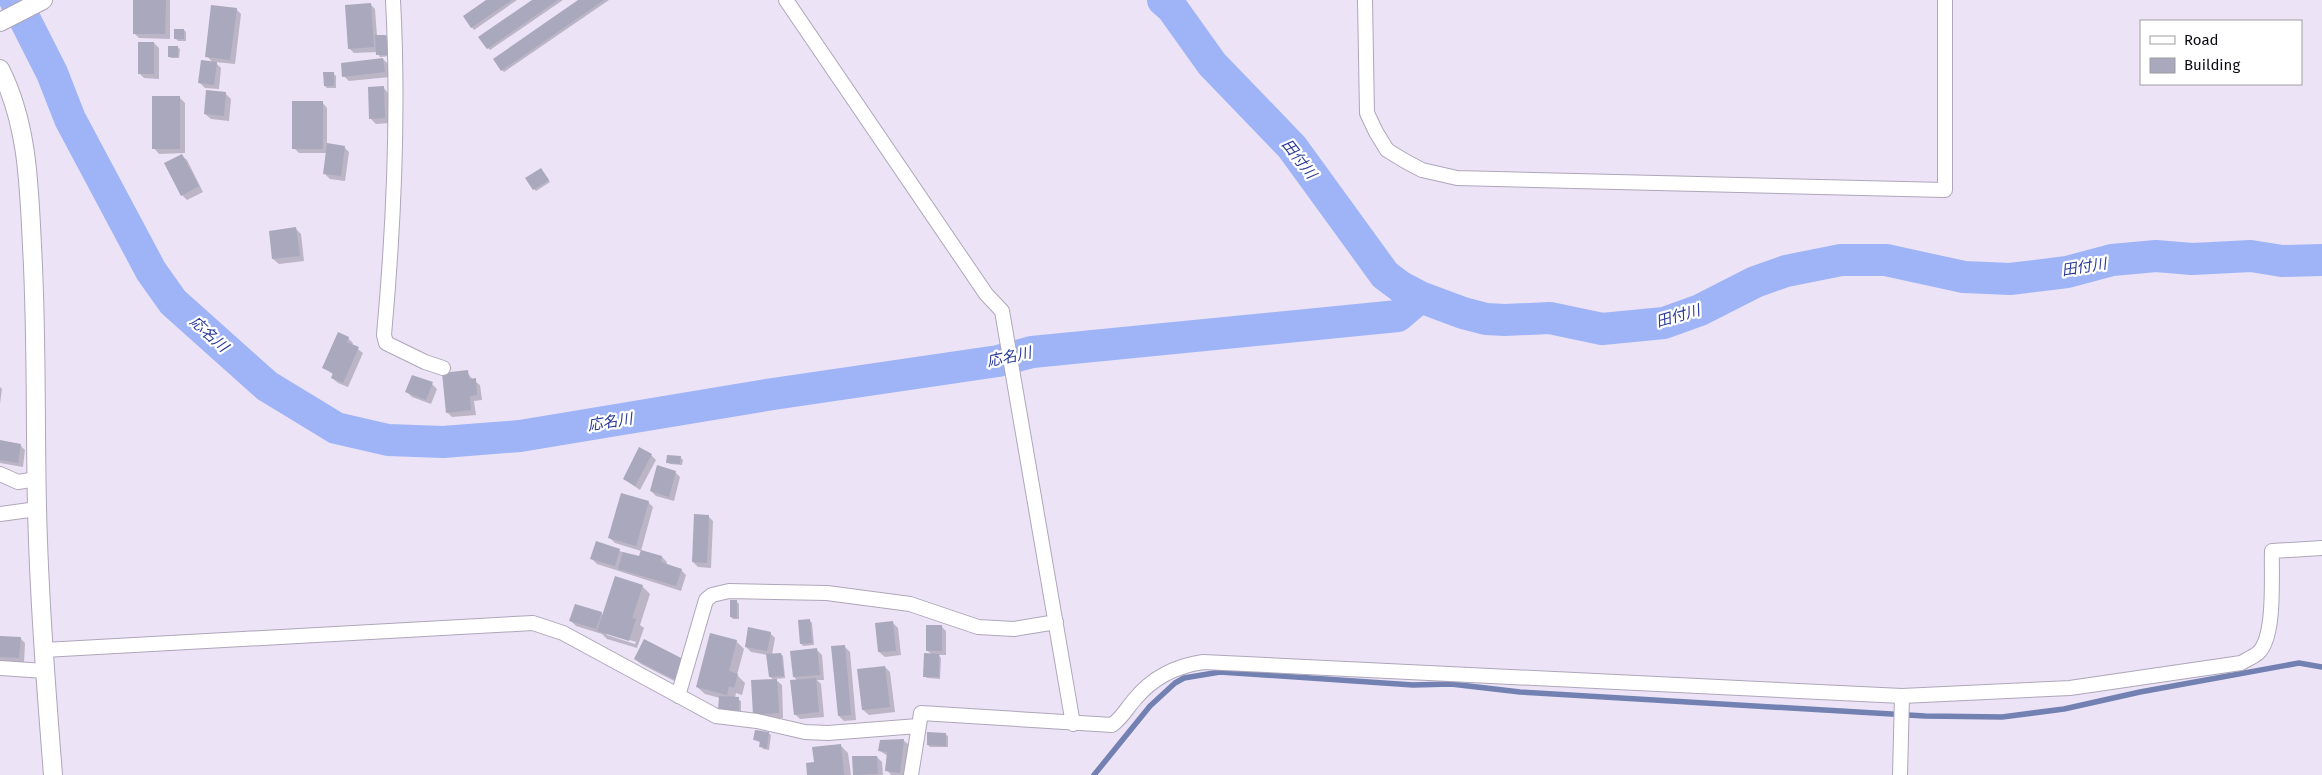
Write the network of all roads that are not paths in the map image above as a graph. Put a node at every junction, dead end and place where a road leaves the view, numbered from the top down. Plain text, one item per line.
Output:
1 (393, 0) edge
2 (786, 0) edge
3 (1365, 0) edge
4 (1944, 0) edge
5 (37, 3) edge
6 (0, 22) edge
7 (0, 69) edge
8 (444, 368) dead end
9 (0, 474) edge
10 (37, 479) junction
11 (37, 509) junction
12 (0, 514) edge
13 (2322, 548) edge
14 (1056, 622) junction
15 (44, 650) junction
16 (0, 668) edge
17 (45, 671) junction
18 (678, 696) junction
19 (1902, 696) junction
20 (1073, 724) junction
21 (918, 726) junction
22 (53, 775) edge
23 (911, 775) edge
24 (1900, 775) edge

1 - 8 street
2 - 14 street
3 - 4 street
5 - 6 street
7 - 10 street
9 - 10 street
10 - 11 street
11 - 12 street
11 - 15 street
13 - 19 street
14 - 18 street
14 - 20 street
15 - 17 street
15 - 18 street
16 - 17 street
17 - 22 street
18 - 21 street
19 - 20 street
19 - 24 street
20 - 21 street
21 - 23 street

